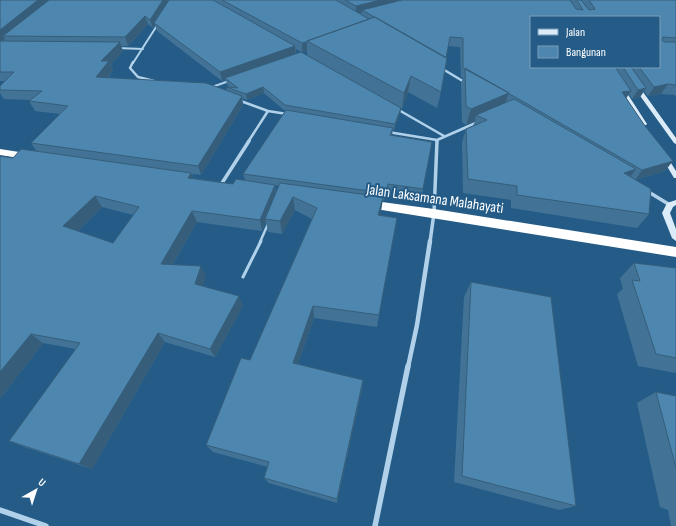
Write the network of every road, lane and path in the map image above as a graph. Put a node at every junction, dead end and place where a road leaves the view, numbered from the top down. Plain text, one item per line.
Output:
1 (159, 22) edge
2 (112, 48) edge
3 (143, 48) junction
4 (435, 65) edge
5 (236, 79) edge
6 (616, 80) edge
7 (632, 80) edge
8 (161, 82) edge
9 (469, 85) edge
10 (207, 89) joint
11 (214, 92) edge
12 (237, 99) edge
13 (397, 109) edge
14 (268, 111) junction
15 (291, 115) edge
16 (481, 121) edge
17 (383, 131) edge
18 (648, 131) edge
19 (444, 136) junction
20 (437, 140) junction
21 (676, 142) edge
22 (660, 150) edge
23 (0, 152) edge
24 (40, 158) edge
25 (676, 176) edge
26 (218, 182) joint
27 (236, 185) edge
28 (643, 189) edge
29 (357, 203) edge
30 (673, 204) edge
31 (434, 213) junction
32 (270, 219) edge
33 (676, 238) edge
34 (676, 252) edge
35 (243, 277) dead end
36 (0, 510) edge
37 (46, 526) edge
38 (375, 526) edge

1 - 3 street
2 - 3 street
3 - 8 street
4 - 9 street
5 - 10 lane
6 - 18 street
7 - 21 street
10 - 11 street
12 - 14 street
13 - 19 street
14 - 15 street
14 - 26 street
16 - 19 street
17 - 20 street
19 - 20 street
20 - 31 street
22 - 25 street
23 - 24 highway
26 - 27 highway
28 - 30 street
29 - 31 highway, Jalan Laksamana Malahayati
30 - 33 street
31 - 34 highway, Jalan Laksamana Malahayati
31 - 38 street
32 - 35 lane
36 - 37 street

